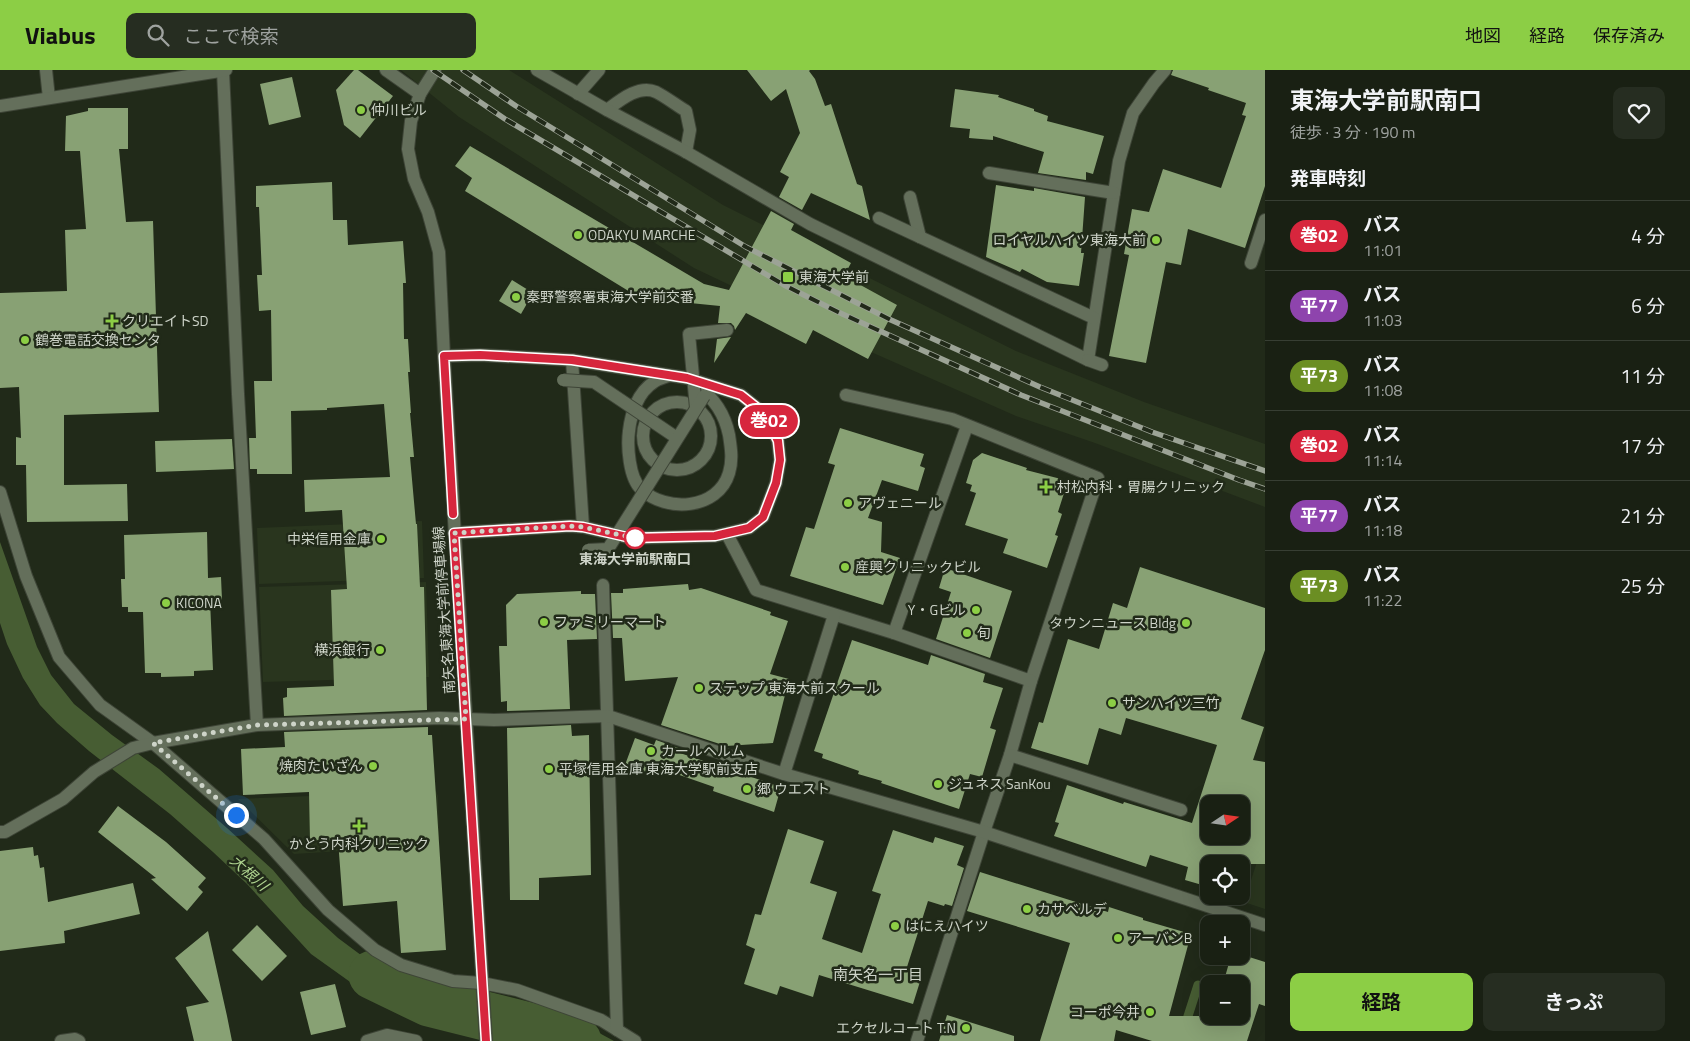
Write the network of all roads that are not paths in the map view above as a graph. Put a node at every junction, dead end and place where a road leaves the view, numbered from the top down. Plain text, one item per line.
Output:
1 (46, 70) edge
2 (224, 70) edge
3 (386, 70) edge
4 (435, 70) edge
5 (537, 70) edge
6 (599, 70) edge
7 (1165, 70) edge
8 (420, 94) junction
9 (578, 94) junction
10 (50, 98) junction
11 (0, 106) edge
12 (606, 110) junction
13 (686, 152) junction
14 (989, 173) dead end
15 (1114, 193) junction
16 (910, 197) dead end
17 (879, 218) dead end
18 (1265, 220) edge
19 (920, 237) junction
20 (1251, 263) dead end
21 (1094, 318) junction
22 (727, 330) dead end
23 (444, 356) junction
24 (572, 360) junction
25 (1088, 360) junction
26 (1102, 365) dead end
27 (669, 375) junction
28 (687, 378) junction
29 (563, 380) dead end
30 (846, 395) dead end
31 (704, 396) dead end
32 (696, 408) junction
33 (648, 419) junction
34 (967, 426) junction
35 (677, 438) junction
36 (660, 465) junction
37 (0, 492) edge
38 (583, 527) junction
39 (454, 533) junction
40 (727, 534) junction
41 (588, 550) dead end
42 (603, 585) dead end
43 (834, 614) junction
44 (894, 633) junction
45 (1031, 681) junction
46 (608, 716) junction
47 (466, 719) junction
48 (257, 725) junction
49 (153, 743) junction
50 (1010, 755) junction
51 (784, 774) junction
52 (1181, 810) dead end
53 (0, 832) edge
54 (984, 832) junction
55 (1265, 925) edge
56 (482, 986) junction
57 (617, 1030) junction
58 (76, 1040) edge
59 (61, 1041) edge
60 (367, 1041) edge
61 (416, 1041) edge
62 (486, 1041) edge
63 (635, 1041) edge
64 (917, 1041) edge

1 - 10 street
2 - 10 street
2 - 48 street
3 - 8 street
4 - 8 street, 南矢名東海大学前停車場線
5 - 9 street
6 - 9 street
7 - 15 street
8 - 23 street, 南矢名東海大学前停車場線
9 - 12 street
10 - 11 street
12 - 13 street
12 - 13 street
13 - 25 street
14 - 15 street
15 - 21 street
16 - 19 street
17 - 19 street
18 - 20 street
19 - 21 street
21 - 25 street
22 - 32 street, bridge
23 - 24 street
23 - 39 street, 南矢名東海大学前停車場線
24 - 27 street
24 - 38 street
25 - 26 street
27 - 28 street
27 - 28 street
28 - 40 street
29 - 33 street, bridge
30 - 34 street
31 - 32 street, bridge
32 - 33 street
32 - 35 street, bridge
32 - 36 street
33 - 35 street, bridge
33 - 36 street
34 - 44 street
34 - 45 street
35 - 36 street, bridge
36 - 41 street, bridge
37 - 49 street
38 - 39 street
38 - 40 street
39 - 47 street, 南矢名東海大学前停車場線
40 - 43 street
42 - 46 street
43 - 44 street
43 - 51 street
44 - 45 street
45 - 50 street
46 - 47 street
46 - 51 street
46 - 57 street
47 - 48 street
47 - 56 street, 南矢名東海大学前停車場線
48 - 49 street
49 - 53 street
49 - 56 street
50 - 52 street
50 - 54 street
51 - 54 street
54 - 55 street
54 - 64 street
56 - 57 street
56 - 62 street, 南矢名東海大学前停車場線
57 - 63 street
58 - 59 street
60 - 61 street

